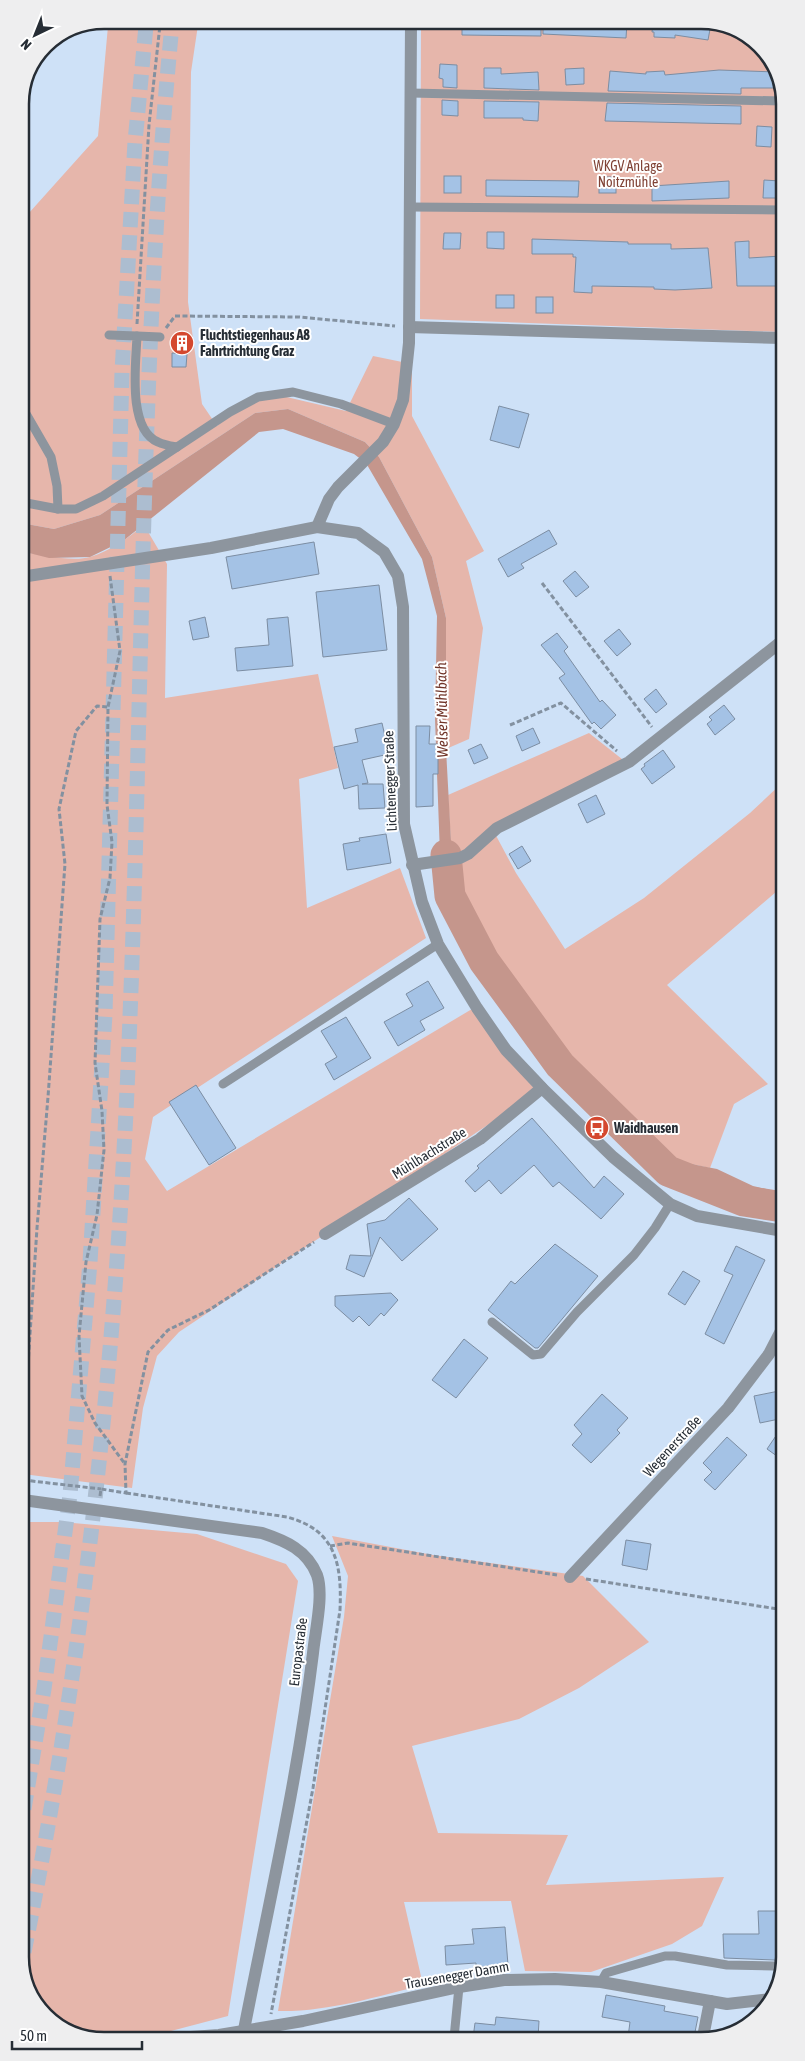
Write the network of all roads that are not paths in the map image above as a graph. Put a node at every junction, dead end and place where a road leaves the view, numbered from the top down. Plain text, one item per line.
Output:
1 (411, 29) edge
2 (411, 93) junction
3 (776, 101) edge
4 (410, 207) junction
5 (776, 210) edge
6 (409, 327) junction
7 (109, 335) dead end
8 (136, 336) junction
9 (160, 337) road end
10 (776, 338) edge
11 (29, 419) edge
12 (394, 424) junction
13 (177, 447) junction
14 (29, 504) edge
15 (58, 509) junction
16 (317, 527) junction
17 (29, 576) edge
18 (776, 646) edge
19 (412, 865) junction
20 (438, 944) junction
21 (222, 1084) dead end
22 (542, 1088) junction
23 (670, 1204) junction
24 (776, 1230) edge
25 (326, 1234) road end
26 (492, 1322) dead end
27 (776, 1342) edge
28 (29, 1501) edge
29 (570, 1577) road end
30 (774, 1966) dead end
31 (601, 1982) junction
32 (459, 1987) junction
33 (764, 1999) edge
34 (710, 2001) junction
35 (244, 2032) edge
36 (251, 2032) edge
37 (455, 2032) edge
38 (704, 2032) edge

1 - 2 street
2 - 3 lane
2 - 4 street
4 - 5 lane
4 - 6 street
6 - 10 street
6 - 12 street
7 - 8 lane
8 - 9 lane
8 - 13 lane
11 - 15 lane
12 - 13 lane
12 - 16 street
13 - 15 lane
14 - 15 lane
16 - 17 street, Lichtenegger Straße
16 - 19 street, Lichtenegger Straße
18 - 19 street
19 - 20 street, Lichtenegger Straße
20 - 21 lane
20 - 22 street, Lichtenegger Straße
22 - 23 street, Lichtenegger Straße
22 - 25 street, Mühlbachstraße
23 - 24 street, Lichtenegger Straße
23 - 26 lane
27 - 29 street, Wegenerstraße
28 - 35 street, Europastraße
30 - 31 lane
31 - 32 street, Trausenegger Damm
31 - 34 street, Trausenegger Damm
32 - 36 street, Trausenegger Damm
32 - 37 lane
33 - 34 street, Trausenegger Damm
34 - 38 street

